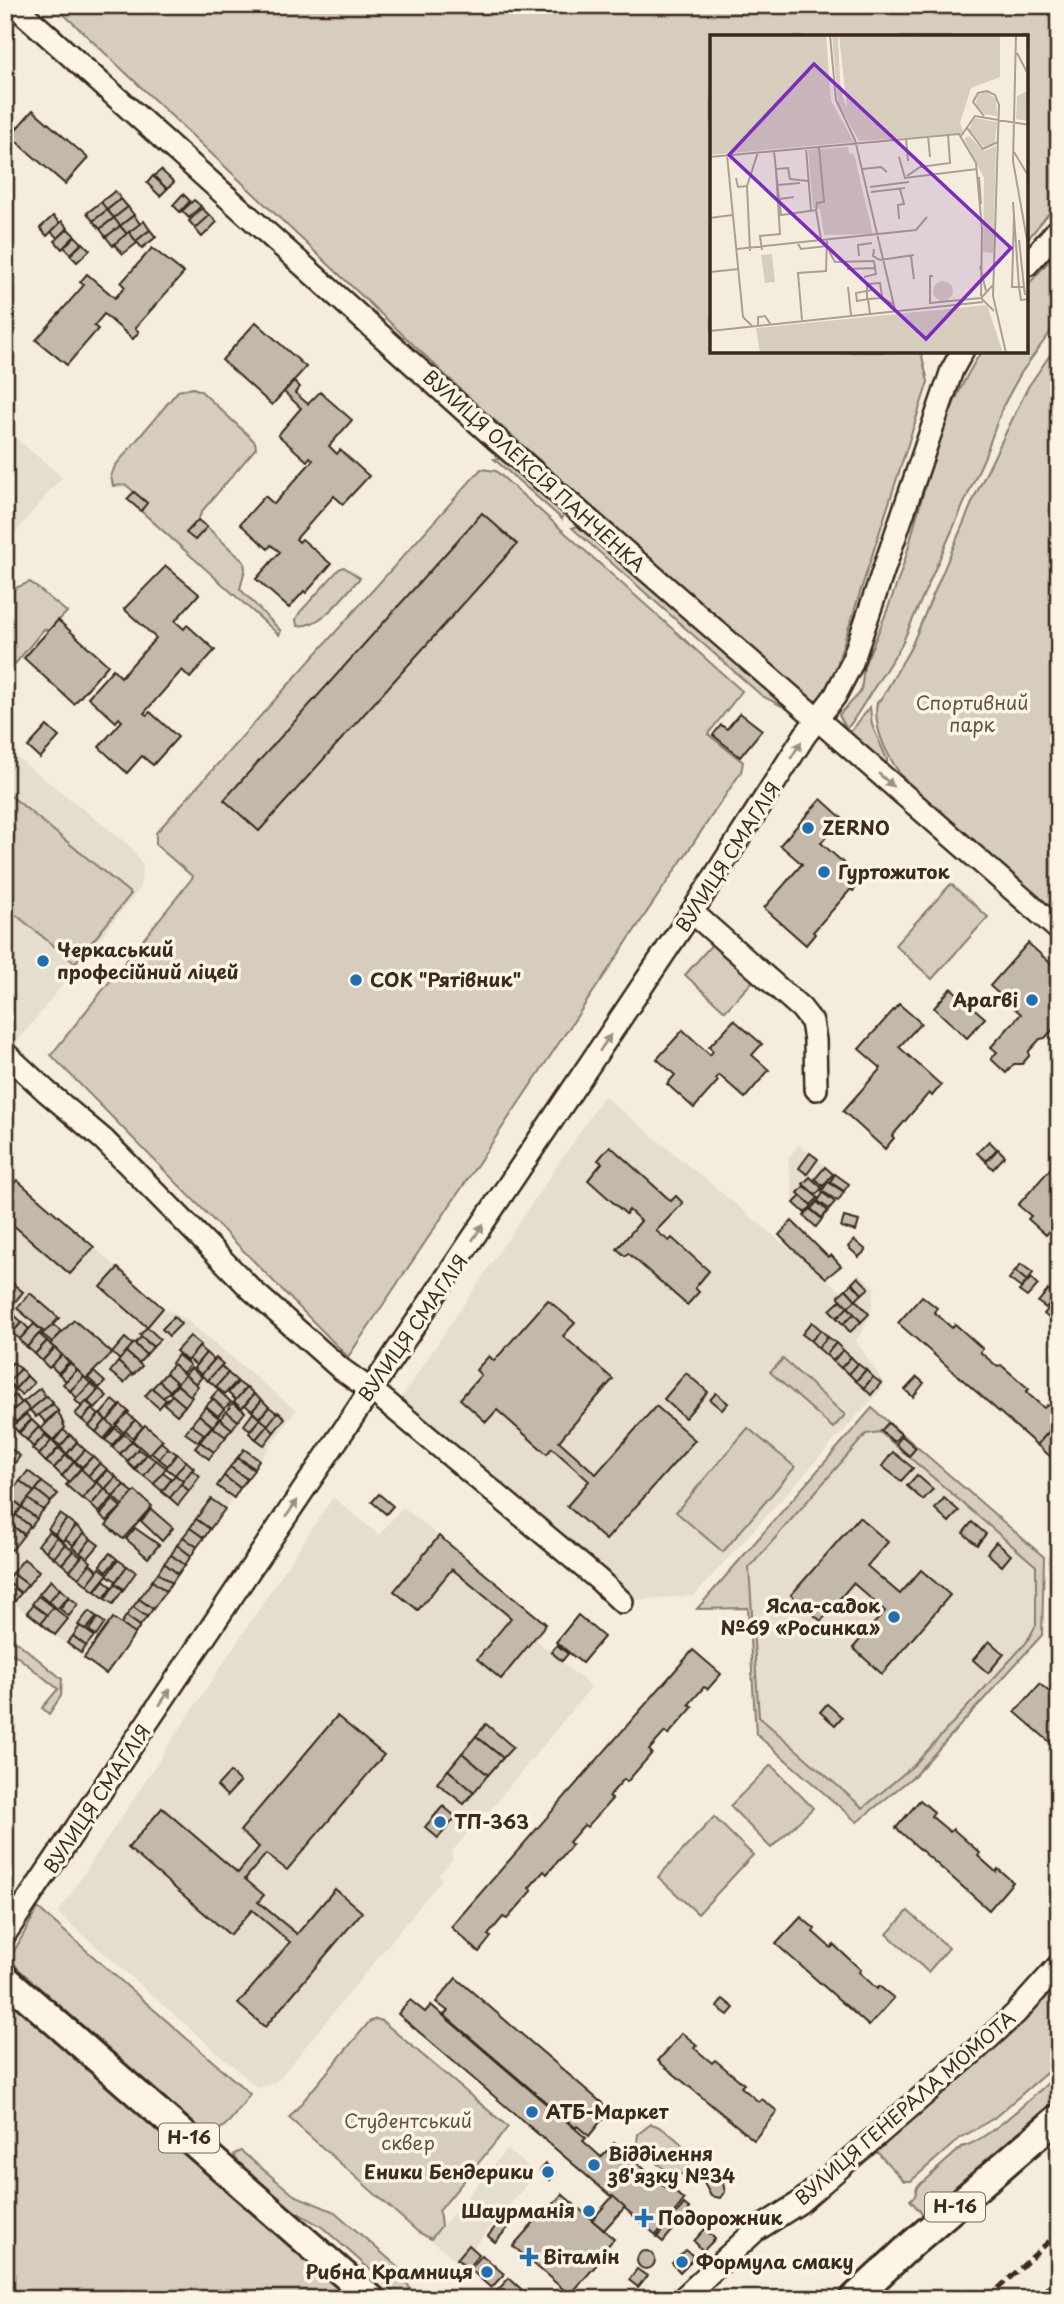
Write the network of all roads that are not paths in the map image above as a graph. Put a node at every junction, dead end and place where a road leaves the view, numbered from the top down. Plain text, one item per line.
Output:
1 (14, 5) edge
2 (1059, 228) edge
3 (1029, 263) edge
4 (961, 354) edge
5 (816, 720) junction
6 (692, 912) junction
7 (1059, 930) edge
8 (5, 1053) edge
9 (816, 1089) dead end
10 (370, 1389) junction
11 (622, 1602) dead end
12 (5, 1934) edge
13 (1059, 1965) edge
14 (5, 1978) edge
15 (1059, 2117) edge
16 (372, 2299) edge
17 (682, 2299) edge
18 (853, 2299) edge

1 - 5 street, ВУЛИЦЯ ОЛЕКСІЯ ПАНЧЕНКА
2 - 3 street
4 - 5 street, ВУЛИЦЯ СМАГЛІЯ
6 -> 5 street, ВУЛИЦЯ СМАГЛІЯ
5 -> 7 street, ВУЛИЦЯ ОЛЕКСІЯ ПАНЧЕНКА
6 - 9 street
10 -> 6 street, ВУЛИЦЯ СМАГЛІЯ
8 - 10 street
10 - 11 street
12 -> 10 street, ВУЛИЦЯ СМАГЛІЯ
13 - 17 street, ВУЛИЦЯ ГЕНЕРАЛА МОМОТА
14 - 16 main road, Н-16
15 - 18 main road, Н-16

